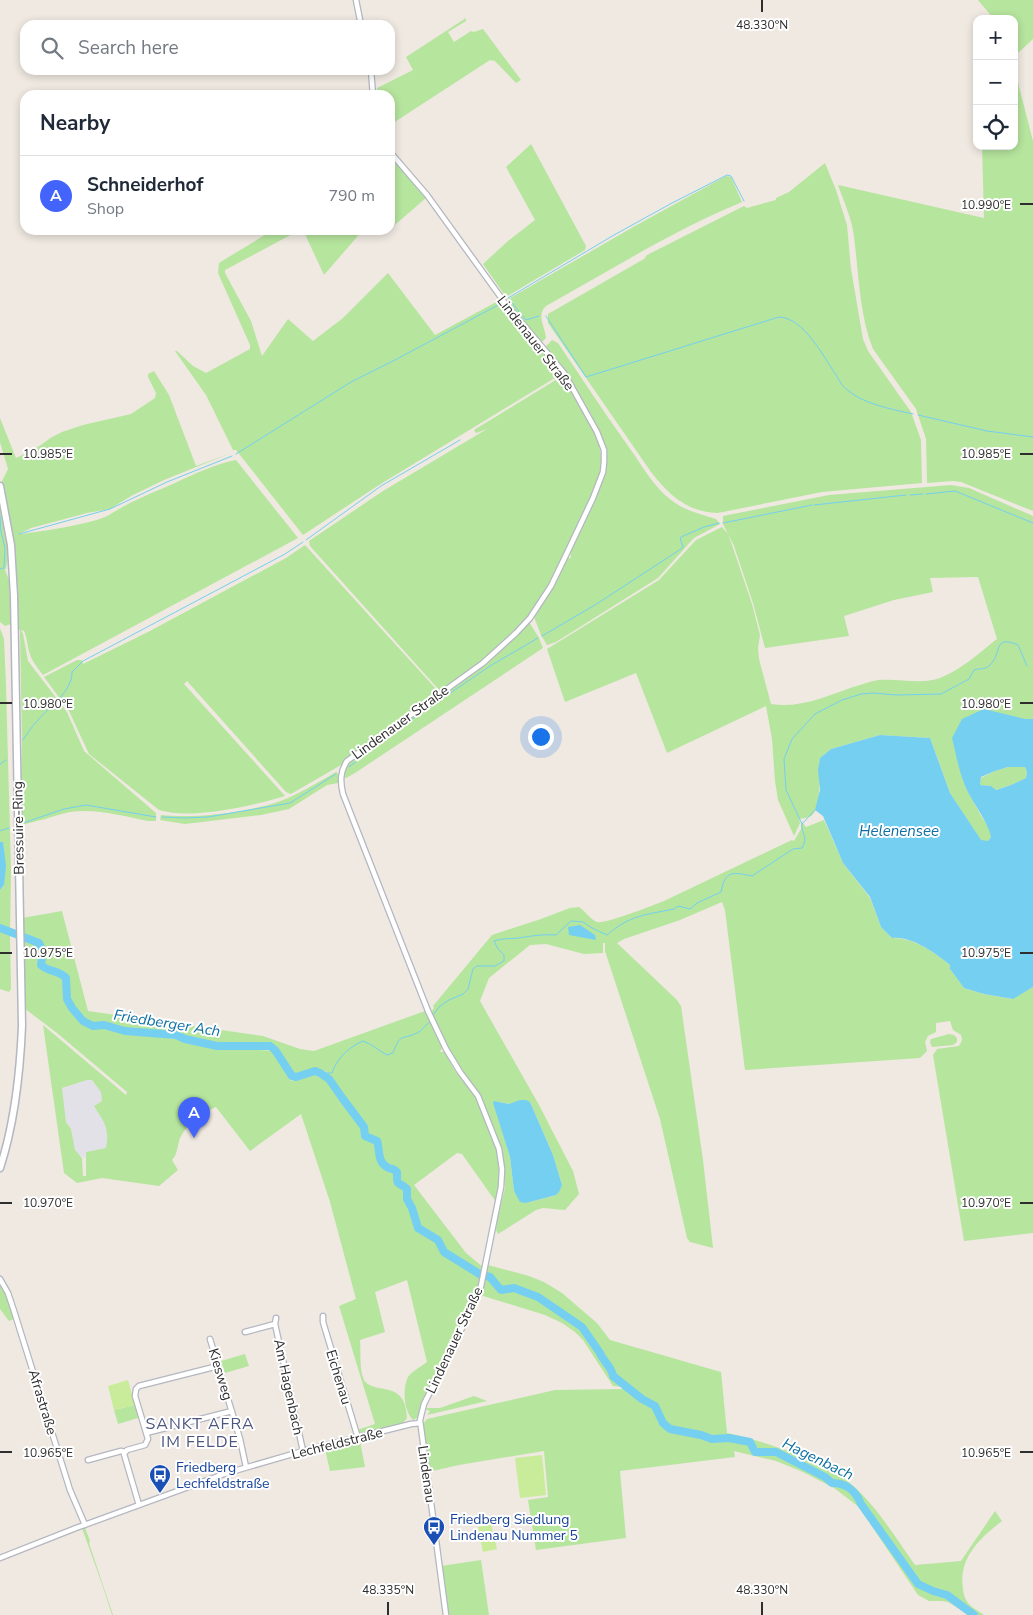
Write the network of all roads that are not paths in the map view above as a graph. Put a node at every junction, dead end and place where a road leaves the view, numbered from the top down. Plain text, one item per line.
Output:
1 (356, 0) edge
2 (360, 20) edge
3 (371, 75) edge
4 (373, 90) edge
5 (395, 158) edge
6 (0, 486) edge
7 (0, 1168) edge
8 (0, 1279) edge
9 (323, 1316) dead end
10 (245, 1332) dead end
11 (210, 1339) dead end
12 (218, 1366) junction
13 (232, 1411) junction
14 (420, 1423) junction
15 (146, 1433) junction
16 (358, 1438) junction
17 (303, 1451) junction
18 (125, 1452) junction
19 (88, 1460) dead end
20 (246, 1467) junction
21 (139, 1505) junction
22 (85, 1525) junction
23 (0, 1558) edge
24 (446, 1615) edge

1 - 2 street
3 - 4 street
5 - 14 street, Lindenauer Straße
6 - 7 main road, Bressuire-Ring
8 - 22 street, Afrastraße
9 - 16 street, Eichenau
10 - 17 street, Am Hagenbach
11 - 12 street, Kiesweg
12 - 13 street, Kiesweg
12 - 15 street
13 - 15 street
13 - 20 street, Kiesweg
14 - 16 street, Lechfeldstraße
14 - 24 street, Lindenau
15 - 18 street
16 - 17 street, Lechfeldstraße
17 - 20 street, Lechfeldstraße
18 - 19 street
18 - 21 street
20 - 21 street, Lechfeldstraße
21 - 22 street, Lechfeldstraße
22 - 23 street, Lechfeldstraße

